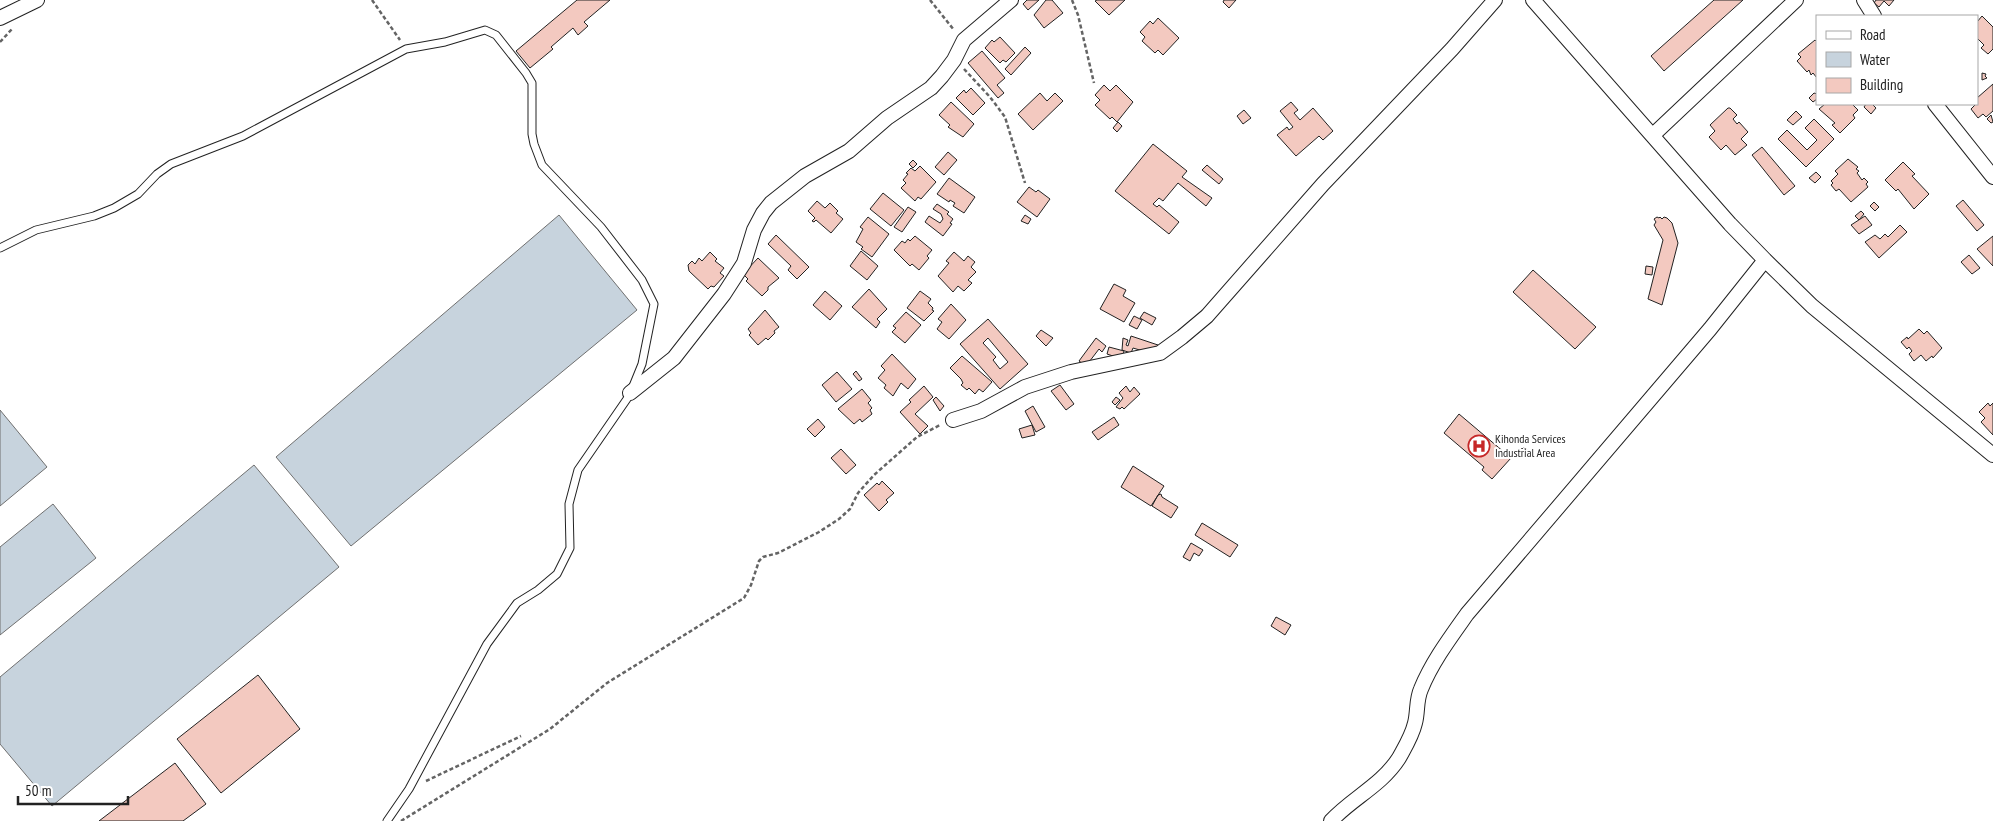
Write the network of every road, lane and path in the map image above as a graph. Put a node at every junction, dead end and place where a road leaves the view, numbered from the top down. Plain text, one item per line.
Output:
1 (37, 0) edge
2 (372, 0) edge
3 (930, 0) edge
4 (1011, 0) edge
5 (1072, 0) edge
6 (1495, 0) edge
7 (1533, 0) edge
8 (1796, 0) edge
9 (1864, 0) edge
10 (1873, 15) edge
11 (0, 18) edge
12 (964, 40) junction
13 (406, 48) junction
14 (954, 60) junction
15 (1094, 83) dead end
16 (1936, 105) edge
17 (1653, 135) junction
18 (1993, 176) edge
19 (1025, 183) dead end
20 (0, 248) edge
21 (1765, 260) junction
22 (630, 393) junction
23 (953, 420) joint
24 (1993, 455) edge
25 (521, 736) dead end
26 (408, 789) junction
27 (387, 821) edge
28 (401, 821) edge
29 (1331, 821) edge

1 - 11 street
2 - 13 path
3 - 12 path
4 - 12 street
5 - 15 path
6 - 23 street
7 - 17 street
8 - 17 street
9 - 10 street
12 - 14 street
13 - 20 lane
13 - 22 lane
14 - 19 path
14 - 22 street
16 - 18 street
17 - 21 street
21 - 24 street
21 - 29 street
22 - 26 lane
23 - 28 path
25 - 26 path
26 - 27 lane

